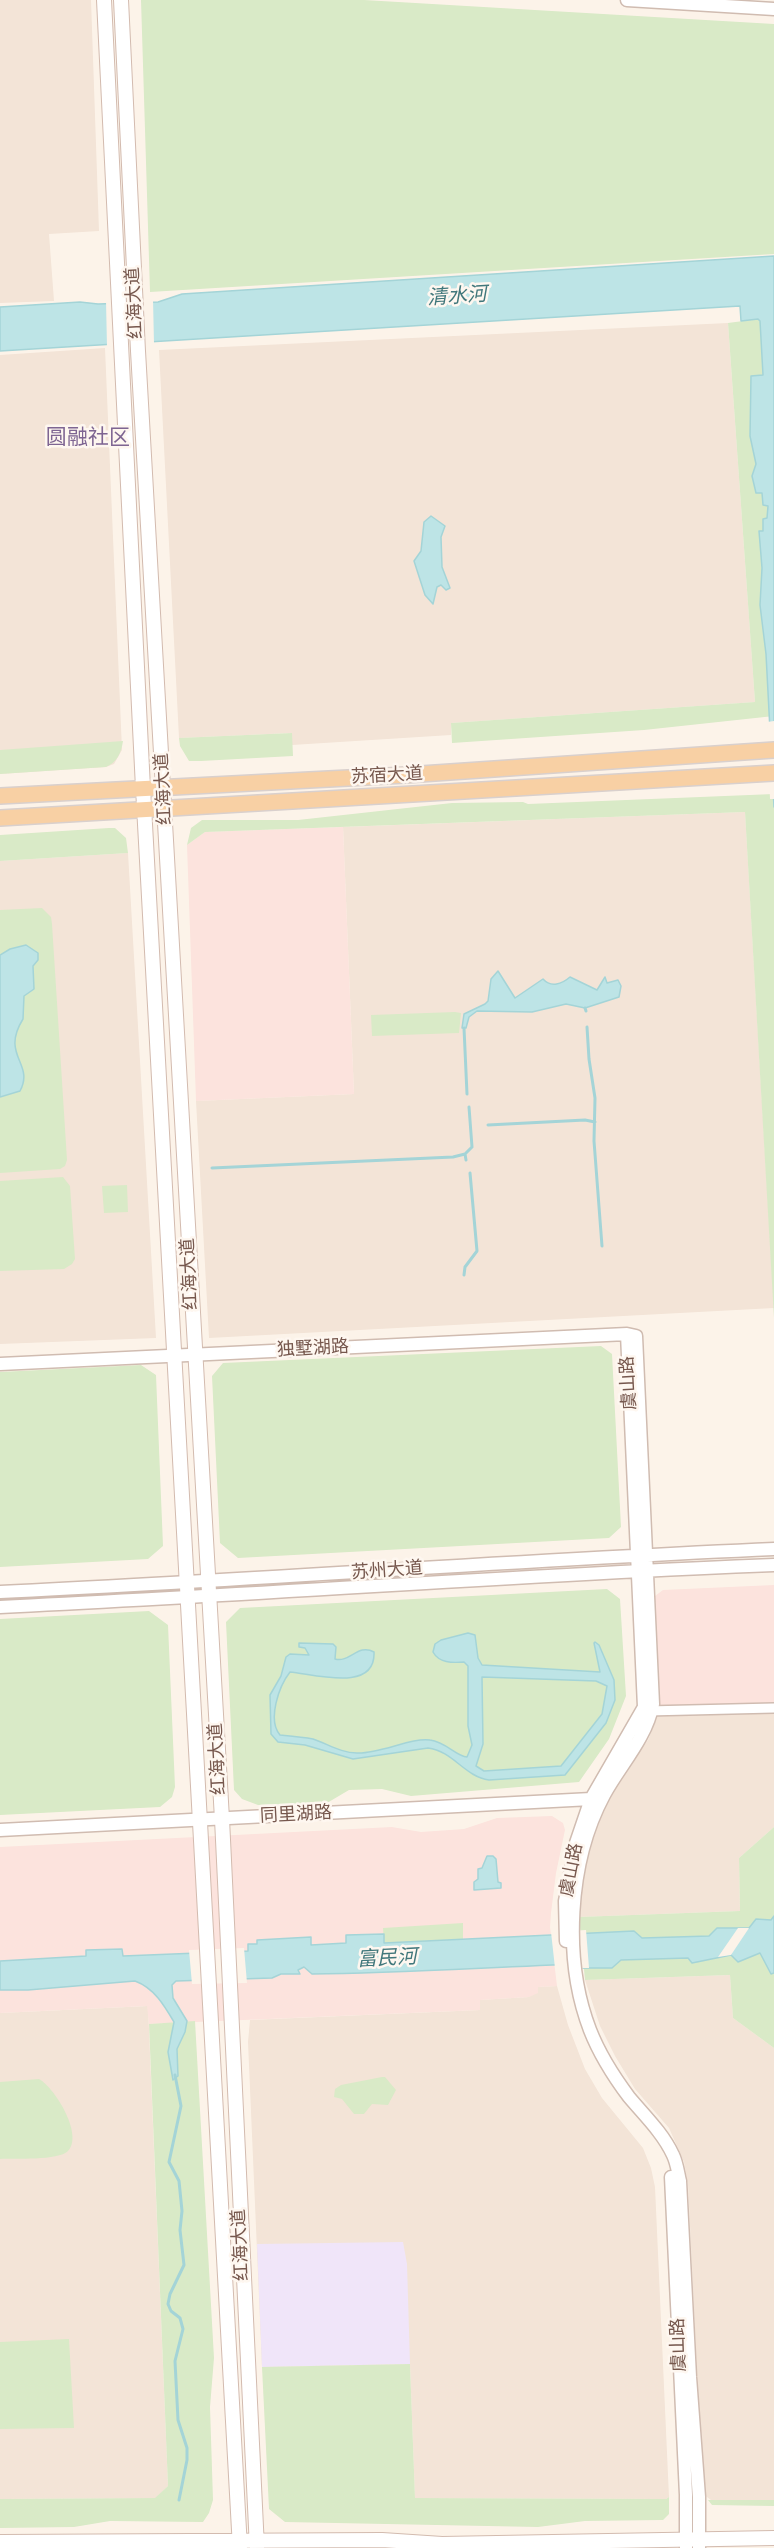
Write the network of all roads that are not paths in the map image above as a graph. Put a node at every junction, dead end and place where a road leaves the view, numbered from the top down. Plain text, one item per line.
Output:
1 (104, 0) edge
2 (121, 0) edge
3 (627, 0) edge
4 (774, 9) edge
5 (774, 750) edge
6 (774, 773) edge
7 (164, 787) junction
8 (143, 788) junction
9 (0, 796) edge
10 (165, 807) junction
11 (145, 809) junction
12 (0, 818) edge
13 (627, 1334) joint
14 (194, 1355) junction
15 (175, 1356) junction
16 (0, 1364) edge
17 (774, 1549) edge
18 (642, 1555) junction
19 (774, 1565) edge
20 (642, 1570) junction
21 (207, 1583) junction
22 (187, 1584) junction
23 (0, 1592) edge
24 (208, 1598) junction
25 (188, 1599) junction
26 (0, 1607) edge
27 (774, 1708) edge
28 (647, 1711) junction
29 (591, 1799) junction
30 (222, 1819) junction
31 (201, 1820) junction
32 (0, 1830) edge
33 (569, 1933) junction
34 (774, 2538) edge
35 (0, 2542) edge
36 (693, 2543) edge
37 (240, 2544) edge
38 (256, 2545) edge

1 - 8 main road, 红海大道
2 - 7 main road, 红海大道
3 - 4 street
5 - 7 main road, 苏宿大道
6 - 10 main road, 苏宿大道
7 - 8 main road, 苏宿大道
7 - 10 main road, 红海大道
8 - 9 main road, 苏宿大道
8 - 11 main road, 红海大道
10 - 11 main road, 苏宿大道
10 - 14 main road, 红海大道
11 - 12 main road, 苏宿大道
11 - 15 main road, 红海大道
13 - 14 street, 独墅湖路
13 - 18 street, 虞山路
14 - 15 street, 独墅湖路
14 - 21 main road, 红海大道
15 - 16 street, 独墅湖路
15 - 22 main road, 红海大道
17 - 18 street, 苏州大道
18 - 20 street, 虞山路
18 - 21 street, 苏州大道
19 - 20 street, 苏州大道
20 - 24 street, 苏州大道
20 - 28 street, 虞山路
21 - 22 street, 苏州大道
21 - 24 main road, 红海大道
22 - 23 street, 苏州大道
22 - 25 main road, 红海大道
24 - 25 street, 苏州大道
24 - 30 main road, 红海大道
25 - 26 street, 苏州大道
25 - 31 main road, 红海大道
27 - 28 street
28 - 29 street, 虞山路
28 - 33 street, 虞山路
29 - 30 street, 同里湖路
29 - 33 street, 虞山路
30 - 31 street, 同里湖路
30 - 38 main road, 红海大道
31 - 32 street, 同里湖路
31 - 37 main road, 红海大道
33 - 36 street, 虞山路
34 - 36 main road
35 - 37 main road
36 - 38 main road
37 - 38 main road

